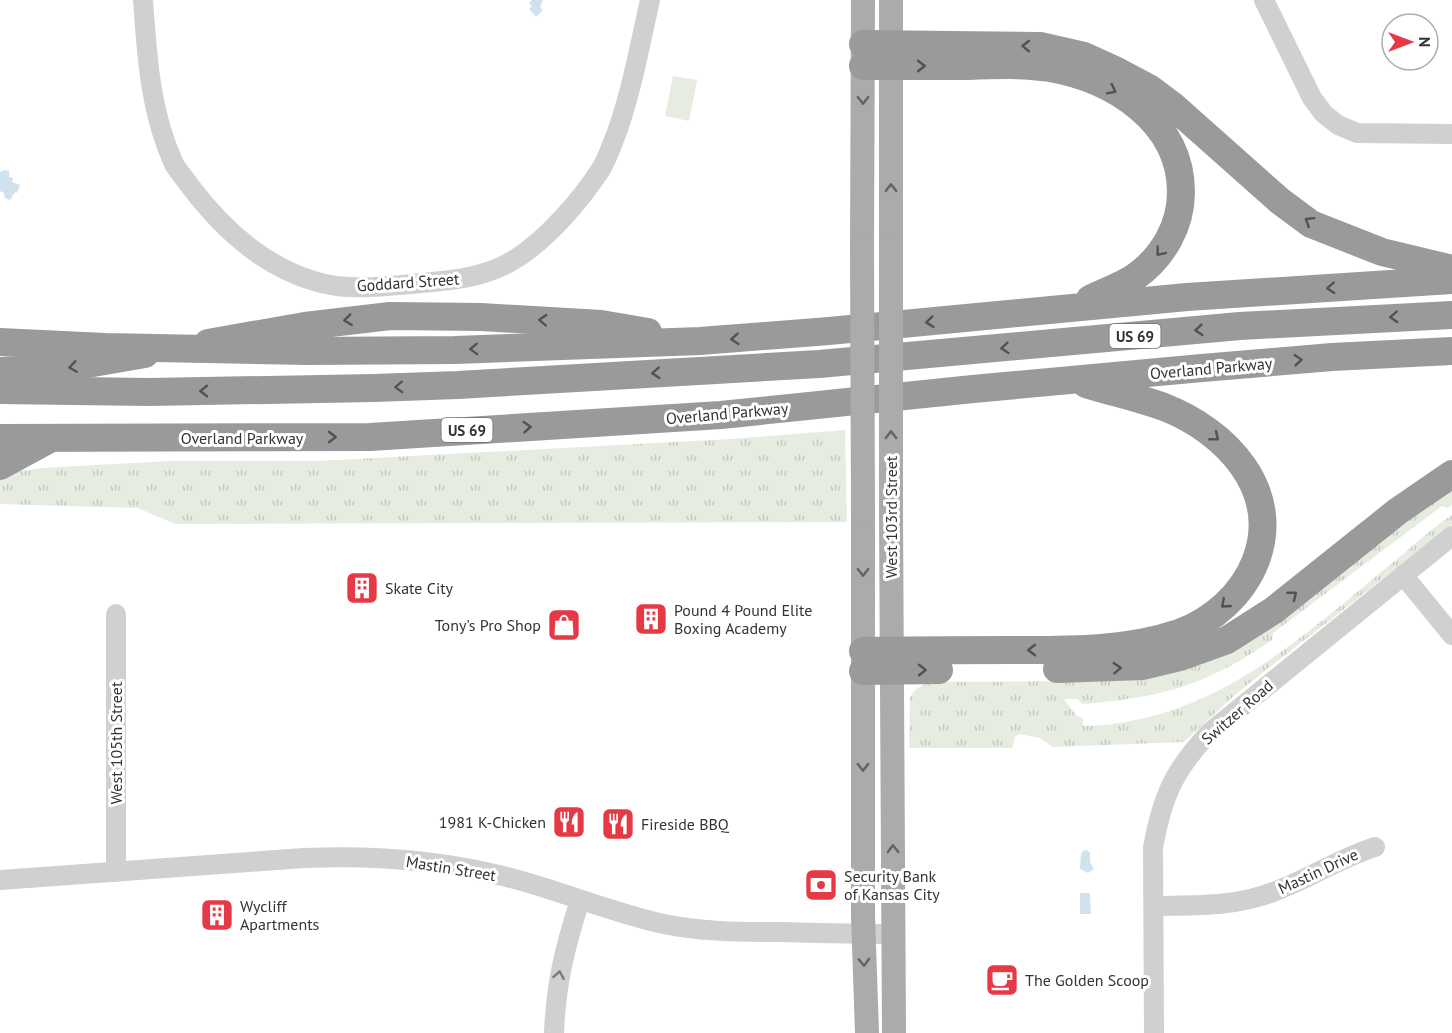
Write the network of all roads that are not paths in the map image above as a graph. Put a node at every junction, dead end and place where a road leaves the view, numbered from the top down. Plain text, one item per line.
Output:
1 (143, 0) edge
2 (650, 0) edge
3 (863, 0) edge
4 (891, 0) edge
5 (1264, 0) edge
6 (877, 55) junction
7 (1452, 134) edge
8 (1452, 269) edge
9 (1452, 280) edge
10 (1071, 308) junction
11 (1452, 315) edge
12 (700, 341) junction
13 (0, 342) edge
14 (1452, 351) edge
15 (0, 371) edge
16 (1072, 380) junction
17 (0, 390) edge
18 (0, 438) edge
19 (51, 438) junction
20 (0, 466) edge
21 (1452, 474) edge
22 (1452, 536) edge
23 (1403, 575) junction
24 (116, 614) dead end
25 (1452, 635) edge
26 (877, 661) junction
27 (1375, 846) dead end
28 (116, 872) junction
29 (0, 880) edge
30 (580, 900) junction
31 (1154, 906) junction
32 (863, 934) junction
33 (895, 934) junction
34 (554, 1033) edge
35 (867, 1033) edge
36 (894, 1033) edge
37 (1154, 1033) edge

1 - 2 street, Goddard Street
3 - 6 main road, West 103rd Street
4 - 6 main road, West 103rd Street
5 - 7 street
8 -> 6 highway
6 -> 10 highway
26 -> 6 main road, West 103rd Street, bridge
6 -> 26 main road, West 103rd Street, bridge
9 -> 10 highway
10 -> 12 highway
11 -> 17 highway, US 69
12 -> 13 highway, bridge
12 -> 15 highway
16 -> 14 highway, Overland Parkway / US 69
19 -> 16 highway, Overland Parkway / US 69
16 -> 26 highway
18 - 19 highway, Overland Parkway / US 69
19 - 20 highway
26 -> 21 highway
22 - 23 street, Switzer Road
23 - 25 street
23 - 31 street, Switzer Road
24 - 28 street, West 105th Street
26 -> 32 main road, West 103rd Street
33 -> 26 main road, West 103rd Street
27 - 31 street, Mastin Drive
28 - 29 street, Mastin Street
28 - 30 street, Mastin Street
30 - 32 street, Mastin Street
34 -> 30 street
31 - 37 street, Switzer Road
32 - 33 street, Mastin Street
32 -> 35 main road, West 103rd Street
33 - 36 main road, West 103rd Street

